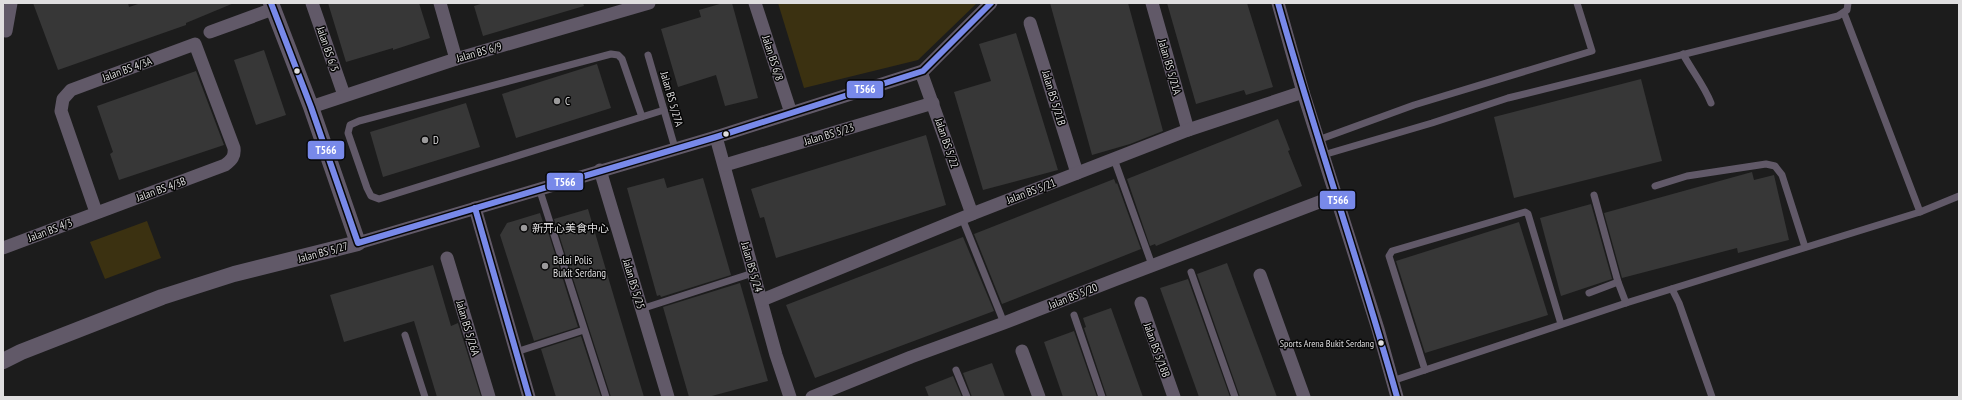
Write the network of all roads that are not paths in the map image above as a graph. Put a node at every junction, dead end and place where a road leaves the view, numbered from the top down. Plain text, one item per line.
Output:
1 (11, 3) edge
2 (312, 3) edge
3 (440, 3) edge
4 (755, 3) edge
5 (992, 3) edge
6 (1152, 3) edge
7 (1278, 3) edge
8 (1577, 3) edge
9 (1848, 3) edge
10 (645, 4) edge
11 (272, 6) edge
12 (1844, 13) junction
13 (1030, 23) dead end
14 (6, 31) dead end
15 (210, 32) dead end
16 (1683, 54) junction
17 (648, 55) dead end
18 (456, 59) junction
19 (921, 72) junction
20 (1303, 92) junction
21 (344, 95) junction
22 (933, 103) junction
23 (1711, 103) dead end
24 (311, 106) junction
25 (664, 110) junction
26 (791, 113) junction
27 (642, 117) junction
28 (1188, 130) junction
29 (716, 137) junction
30 (1318, 140) junction
31 (675, 148) junction
32 (1323, 155) junction
33 (1114, 159) junction
34 (225, 165) joint
35 (725, 165) junction
36 (600, 170) junction
37 (1077, 173) junction
38 (1655, 186) dead end
39 (539, 188) junction
40 (1594, 195) dead end
41 (1335, 196) junction
42 (1959, 196) edge
43 (474, 208) junction
44 (96, 212) junction
45 (1920, 212) junction
46 (967, 216) junction
47 (358, 243) junction
48 (1805, 247) junction
49 (3, 248) edge
50 (446, 258) dead end
51 (1152, 265) junction
52 (1191, 272) dead end
53 (753, 274) junction
54 (1260, 275) dead end
55 (1618, 282) junction
56 (1672, 289) junction
57 (1589, 293) dead end
58 (762, 300) junction
59 (1140, 303) dead end
60 (1626, 303) junction
61 (641, 310) junction
62 (1074, 316) dead end
63 (1004, 324) junction
64 (1561, 324) junction
65 (584, 330) junction
66 (405, 335) dead end
67 (1022, 351) dead end
68 (516, 352) junction
69 (3, 361) edge
70 (956, 370) dead end
71 (1425, 370) junction
72 (1392, 381) junction
73 (425, 397) edge
74 (489, 397) edge
75 (530, 397) edge
76 (606, 397) edge
77 (668, 397) edge
78 (790, 397) edge
79 (812, 397) edge
80 (967, 397) edge
81 (1038, 397) edge
82 (1102, 397) edge
83 (1174, 397) edge
84 (1235, 397) edge
85 (1304, 397) edge
86 (1397, 397) edge
87 (1712, 397) edge

1 - 14 street
2 - 21 street, Jalan BS 6/5
3 - 18 street
4 - 26 street, Jalan BS 6/8
5 - 19 street, Jalan BS 5/27
6 - 28 street, Jalan BS 5/21A
7 - 20 street
8 - 30 lane
9 - 12 lane
10 - 18 street, Jalan BS 6/9
11 - 15 street
11 - 24 street
12 - 16 lane
12 - 45 lane
13 - 37 street, Jalan BS 5/21B
16 - 23 lane
16 - 32 lane
17 - 25 lane, Jalan BS 5/27A
18 - 21 street, Jalan BS 6/9
19 - 22 street, Jalan BS 5/22
19 - 26 street, Jalan BS 5/27
20 - 28 street, Jalan BS 5/21
20 - 30 street
21 - 24 street, Jalan BS 6/9
22 - 35 street, Jalan BS 5/23
22 - 46 street, Jalan BS 5/22
24 - 47 street
25 - 27 lane
25 - 31 lane, Jalan BS 5/27A
26 - 29 street, Jalan BS 5/27
27 - 27 lane
28 - 33 street, Jalan BS 5/21
29 - 31 street, Jalan BS 5/27
29 - 35 street, Jalan BS 5/24
30 - 32 street
31 - 36 street, Jalan BS 5/27
32 - 41 street
33 - 37 street, Jalan BS 5/21
33 - 51 lane
34 - 44 street, Jalan BS 4/3B
34 - 44 street, Jalan BS 4/3A
35 - 53 street, Jalan BS 5/24
36 - 39 street, Jalan BS 5/27
36 - 61 street, Jalan BS 5/25
37 - 46 street, Jalan BS 5/21
38 - 48 lane
39 - 43 street, Jalan BS 5/27
39 - 65 lane
40 - 55 lane
41 - 51 street, Jalan BS 5/20
41 - 72 street
42 - 45 lane
43 - 47 street, Jalan BS 5/27
43 - 68 street
44 - 49 street, Jalan BS 4/3
45 - 48 lane
46 - 58 street, Jalan BS 5/21
46 - 63 lane
47 - 69 street, Jalan BS 5/27
48 - 56 lane
50 - 74 street, Jalan BS 5/26A
51 - 63 street, Jalan BS 5/20
52 - 84 lane
53 - 58 street, Jalan BS 5/24
53 - 61 lane
54 - 85 street
55 - 57 lane
55 - 60 lane
56 - 60 lane
56 - 87 lane
58 - 78 street, Jalan BS 5/24
59 - 83 street, Jalan BS 5/18B
60 - 64 lane
61 - 77 street, Jalan BS 5/25
62 - 82 lane
63 - 79 street, Jalan BS 5/20
64 - 71 lane
64 - 71 lane
65 - 68 lane
65 - 76 lane
66 - 73 lane
67 - 81 street
68 - 75 street
70 - 80 lane
71 - 72 lane
72 - 86 street

